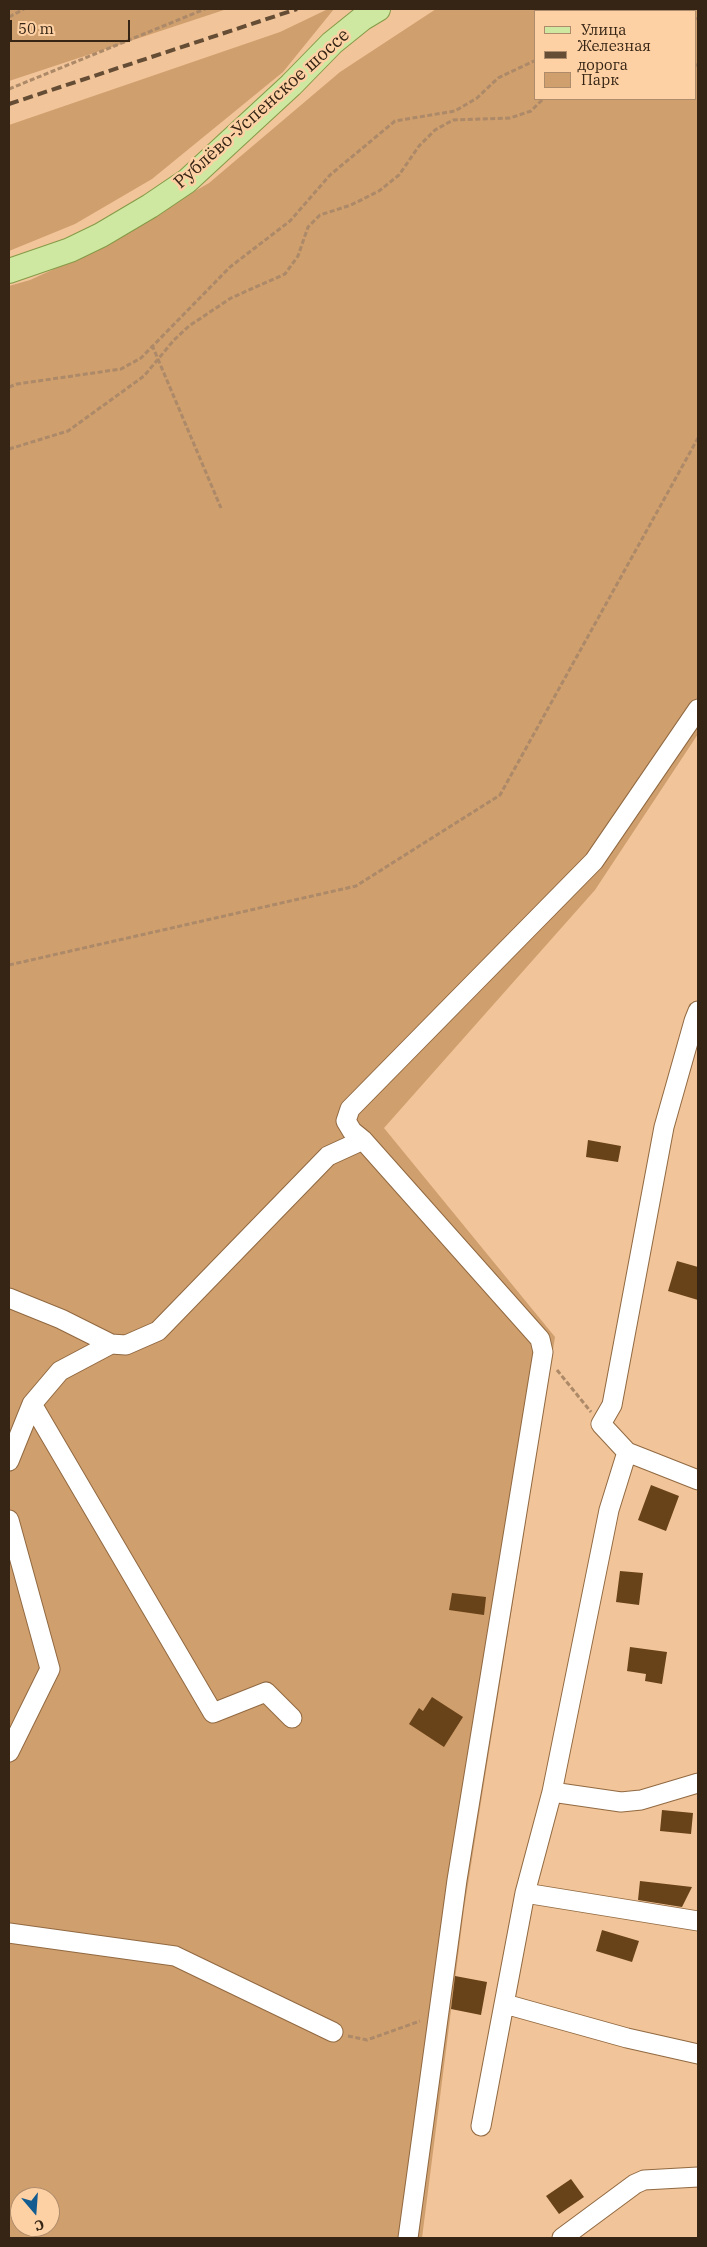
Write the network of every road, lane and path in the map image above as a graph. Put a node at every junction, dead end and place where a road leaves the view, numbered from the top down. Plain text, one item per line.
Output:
1 (24, 9) edge
2 (205, 9) edge
3 (378, 9) edge
4 (15, 11) edge
5 (9, 17) edge
6 (534, 61) edge
7 (9, 88) edge
8 (542, 100) edge
9 (9, 271) edge
10 (152, 345) junction
11 (158, 358) junction
12 (9, 387) edge
13 (698, 438) edge
14 (9, 449) edge
15 (221, 508) dead end
16 (698, 709) edge
17 (9, 965) edge
18 (698, 1011) edge
19 (362, 1140) junction
20 (9, 1298) edge
21 (110, 1344) junction
22 (543, 1352) junction
23 (32, 1404) junction
24 (601, 1424) junction
25 (627, 1452) junction
26 (9, 1461) edge
27 (698, 1480) edge
28 (9, 1520) edge
29 (292, 1718) dead end
30 (9, 1752) edge
31 (698, 1783) edge
32 (552, 1792) junction
33 (525, 1894) junction
34 (698, 1922) edge
35 (9, 1933) edge
36 (505, 2004) junction
37 (438, 2015) junction
38 (332, 2032) joint
39 (698, 2054) edge
40 (481, 2126) dead end
41 (698, 2178) edge
42 (408, 2238) edge
43 (562, 2238) edge

1 - 4 path
2 - 7 path
3 - 9 main road, Рублёво-Успенское шоссе
4 - 5 path
6 - 10 path
8 - 11 path
10 - 11 path
10 - 12 path
11 - 14 path
11 - 15 path
13 - 17 path
16 - 19 lane
18 - 24 lane
19 - 21 lane
19 - 22 lane
20 - 21 lane
21 - 23 lane
22 - 24 path
22 - 37 lane
23 - 26 lane
23 - 29 lane
24 - 25 lane
25 - 27 lane
25 - 32 lane
28 - 30 lane
31 - 32 lane
32 - 33 lane
33 - 34 lane
33 - 36 lane
35 - 38 lane
36 - 39 lane
36 - 40 lane
37 - 38 path
37 - 42 lane
41 - 43 lane

